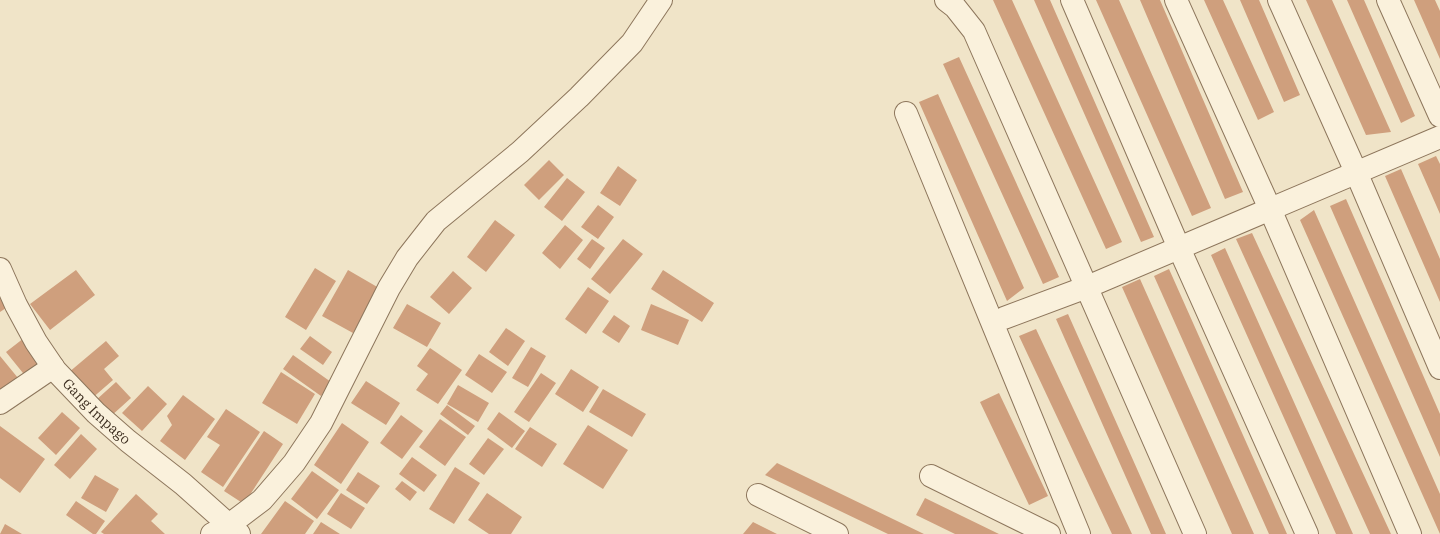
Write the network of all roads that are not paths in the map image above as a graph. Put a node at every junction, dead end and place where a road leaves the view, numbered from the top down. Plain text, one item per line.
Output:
1 (661, 0) edge
2 (946, 0) edge
3 (1072, 0) edge
4 (1176, 0) edge
5 (1279, 0) edge
6 (1388, 0) edge
7 (906, 113) dead end
8 (1440, 116) edge
9 (1440, 137) edge
10 (1356, 172) junction
11 (1270, 209) junction
12 (1179, 248) junction
13 (0, 269) edge
14 (1087, 287) junction
15 (1004, 318) dead end
16 (53, 367) junction
17 (1440, 368) edge
18 (0, 403) edge
19 (931, 476) dead end
20 (758, 495) dead end
21 (227, 531) edge
22 (837, 534) edge
23 (1049, 534) edge
24 (1079, 534) edge
25 (1195, 534) edge
26 (1307, 534) edge
27 (1410, 534) edge

1 - 21 street
2 - 14 street
3 - 12 street
4 - 11 street
5 - 10 street
6 - 8 street
7 - 24 street
9 - 10 street
10 - 11 street
10 - 17 street
11 - 12 street
11 - 27 street
12 - 14 street
12 - 26 street
13 - 16 street, Gang Impago
14 - 15 street
14 - 25 street
16 - 18 street
16 - 21 street, Gang Impago
19 - 23 street
20 - 22 street

